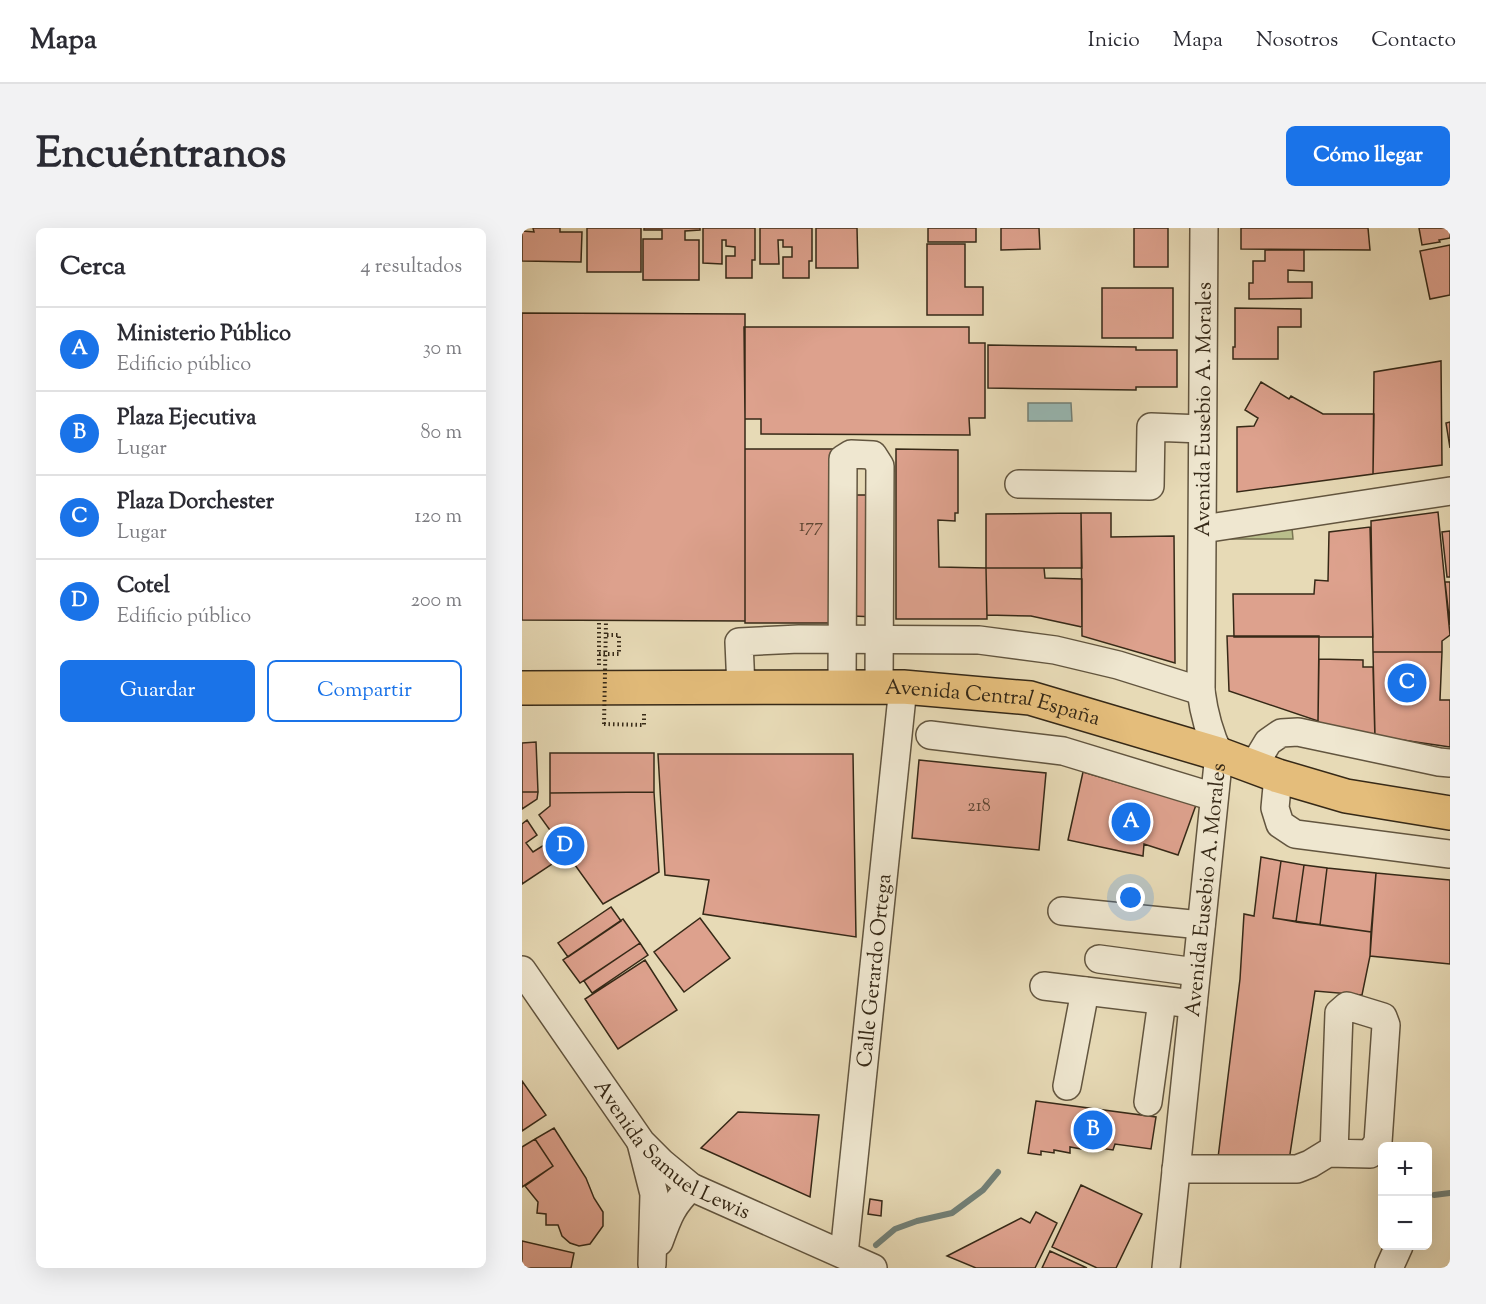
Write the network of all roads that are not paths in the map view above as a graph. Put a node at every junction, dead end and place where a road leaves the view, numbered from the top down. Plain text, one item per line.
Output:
1 (1204, 228) edge
2 (1202, 429) junction
3 (1019, 484) dead end
4 (1450, 491) edge
5 (1203, 529) junction
6 (842, 640) junction
7 (880, 640) junction
8 (842, 687) junction
9 (891, 687) junction
10 (522, 688) edge
11 (741, 688) junction
12 (1202, 691) junction
13 (1075, 711) junction
14 (930, 735) dead end
15 (1064, 751) junction
16 (1219, 754) junction
17 (1450, 763) edge
18 (1265, 771) junction
19 (1214, 797) junction
20 (1450, 813) edge
21 (1450, 854) edge
22 (1062, 911) dead end
23 (1201, 925) junction
24 (1099, 959) dead end
25 (522, 970) edge
26 (1196, 972) junction
27 (1044, 986) dead end
28 (1085, 991) junction
29 (1162, 1001) junction
30 (1193, 1004) junction
31 (1067, 1086) dead end
32 (1148, 1102) dead end
33 (641, 1142) junction
34 (1334, 1153) junction
35 (1176, 1169) junction
36 (691, 1187) junction
37 (1397, 1250) edge
38 (844, 1254) junction
39 (651, 1266) edge
40 (873, 1268) edge
41 (1166, 1268) edge
42 (1389, 1268) edge

1 - 2 street, Avenida Eusebio A. Morales
2 - 3 street
2 - 5 street, Avenida Eusebio A. Morales
4 - 5 street
5 - 12 street, Avenida Eusebio A. Morales
6 - 7 street
6 - 7 street, Calle Gerardo Ortega
6 - 8 street
6 - 11 street
7 - 9 street, Calle Gerardo Ortega
7 - 12 street
8 - 9 main road, Avenida Central España
8 - 11 main road, Avenida Central España
9 - 13 main road, Avenida Central España
9 - 38 street, Calle Gerardo Ortega
10 - 11 main road, Avenida Central España
12 - 16 street, Avenida Eusebio A. Morales
13 - 15 street
13 - 16 main road, Avenida Central España
14 - 15 street
15 - 19 street
16 - 18 main road, Avenida Central España
16 - 19 street, Avenida Eusebio A. Morales
17 - 18 street
18 - 20 main road, Avenida Central España
18 - 21 street
19 - 23 street, Avenida Eusebio A. Morales
22 - 23 street
23 - 26 street, Avenida Eusebio A. Morales
24 - 26 street
25 - 33 street, Avenida Samuel Lewis
26 - 30 street, Avenida Eusebio A. Morales
27 - 28 street
28 - 29 street
28 - 31 street
29 - 30 street
29 - 32 street
30 - 35 street, Avenida Eusebio A. Morales
33 - 36 street, Avenida Samuel Lewis
33 - 39 street
34 - 34 street
34 - 35 street
35 - 41 street, Avenida Eusebio A. Morales
36 - 38 street, Avenida Samuel Lewis
36 - 39 street
37 - 42 street
38 - 40 street, Avenida Samuel Lewis

